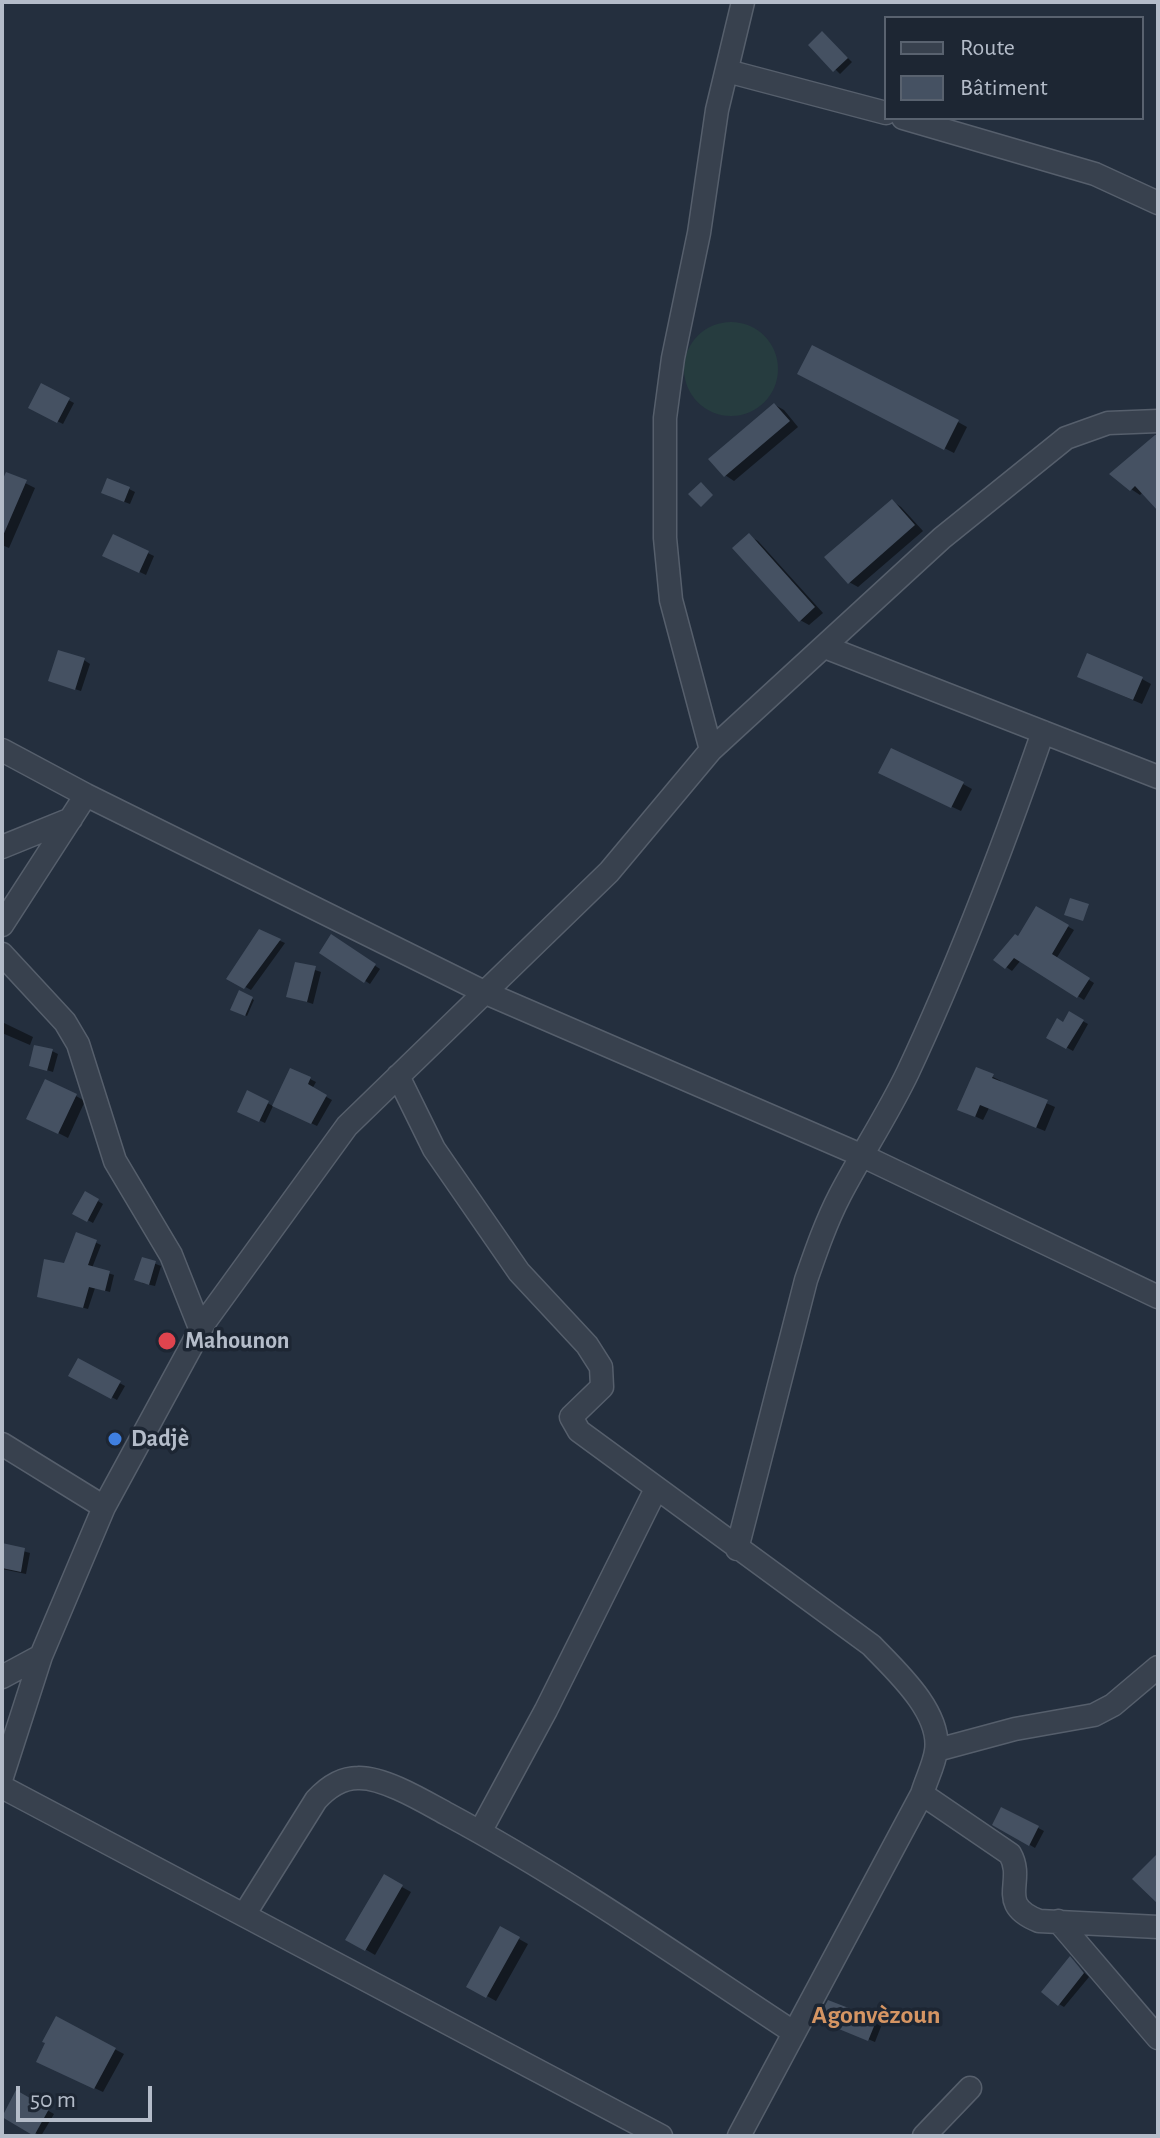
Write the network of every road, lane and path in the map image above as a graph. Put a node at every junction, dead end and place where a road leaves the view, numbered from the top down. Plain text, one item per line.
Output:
1 (743, 2) edge
2 (727, 71) junction
3 (884, 112) edge
4 (910, 120) edge
5 (1158, 203) edge
6 (1158, 421) edge
7 (825, 647) junction
8 (1043, 732) junction
9 (2, 750) edge
10 (711, 750) junction
11 (1158, 777) edge
12 (86, 795) junction
13 (71, 819) junction
14 (2, 847) edge
15 (2, 925) edge
16 (2, 954) edge
17 (486, 993) junction
18 (398, 1076) junction
19 (863, 1156) junction
20 (1158, 1297) edge
21 (200, 1328) junction
22 (2, 1444) edge
23 (656, 1489) junction
24 (104, 1507) junction
25 (737, 1549) junction
26 (41, 1656) junction
27 (1158, 1667) edge
28 (2, 1677) edge
29 (937, 1750) junction
30 (2, 1777) edge
31 (2, 1787) edge
32 (922, 1794) junction
33 (480, 1832) junction
34 (244, 1915) junction
35 (1058, 1921) junction
36 (1158, 1927) edge
37 (793, 2032) junction
38 (1158, 2038) edge
39 (970, 2088) dead end
40 (661, 2136) edge
41 (739, 2136) edge
42 (924, 2136) edge

1 - 2 street
2 - 3 street
2 - 10 street
4 - 5 street
6 - 7 street
7 - 8 street
7 - 10 street
8 - 11 street
8 - 19 street
9 - 12 street
10 - 17 street
12 - 13 street
12 - 17 street
13 - 14 street
13 - 15 street
16 - 21 street
17 - 18 street
17 - 19 street
18 - 21 street
18 - 23 street
19 - 20 street
19 - 25 street
21 - 24 street
22 - 24 street
23 - 25 street
23 - 33 street
24 - 26 street
25 - 29 street
26 - 28 street
26 - 30 street
27 - 29 street
29 - 32 street
31 - 34 street
32 - 35 street
32 - 37 street
33 - 34 street
33 - 37 street
34 - 40 street
35 - 36 street
35 - 38 street
37 - 41 street
39 - 42 street

